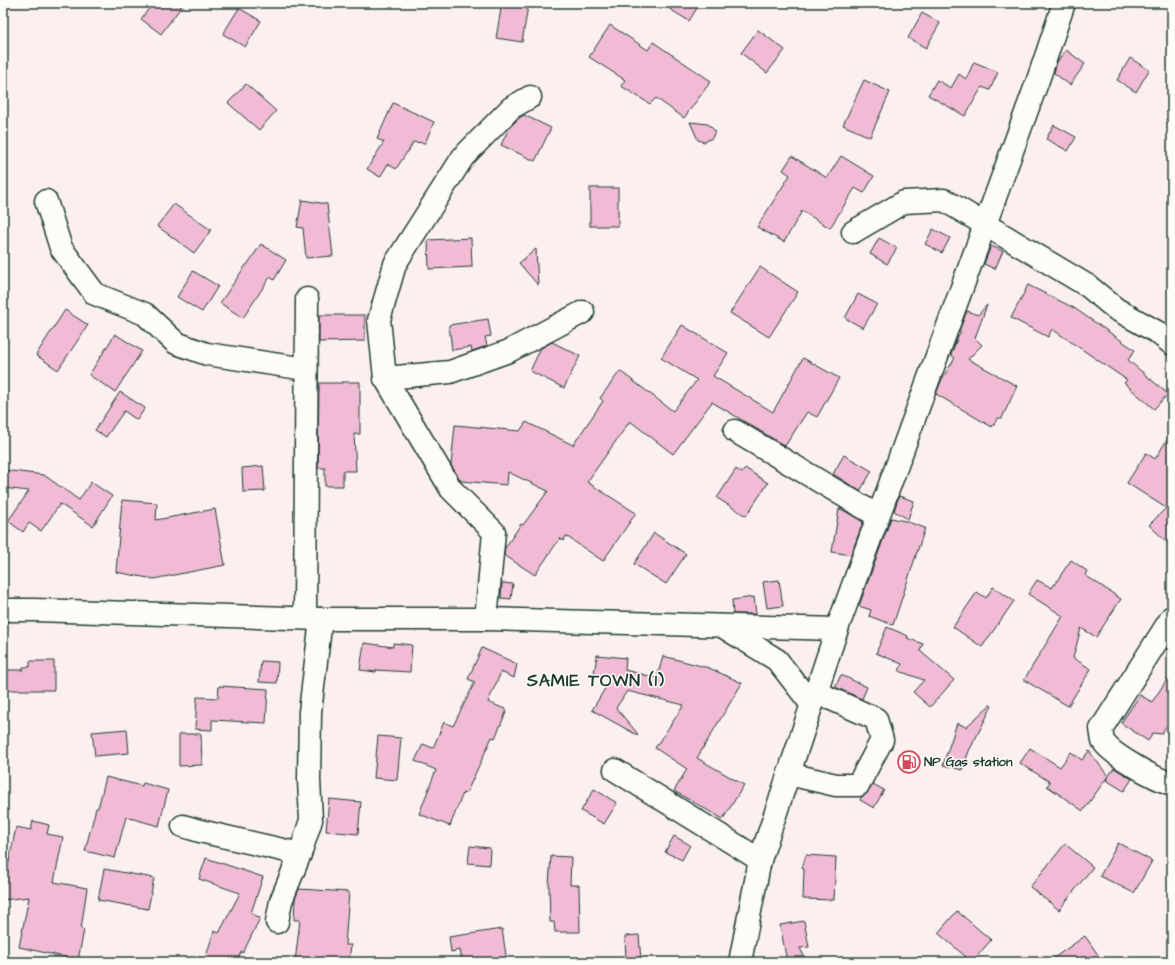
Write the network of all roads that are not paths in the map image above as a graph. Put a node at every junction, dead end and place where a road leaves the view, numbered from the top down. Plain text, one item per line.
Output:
1 (1064, 3) edge
2 (530, 97) dead end
3 (46, 201) dead end
4 (985, 224) junction
5 (853, 232) dead end
6 (307, 298) dead end
7 (583, 312) dead end
8 (1172, 344) edge
9 (306, 369) junction
10 (385, 378) junction
11 (735, 431) dead end
12 (878, 516) junction
13 (3, 610) edge
14 (1172, 617) edge
15 (313, 619) junction
16 (486, 619) junction
17 (721, 626) junction
18 (836, 630) junction
19 (814, 698) junction
20 (615, 770) dead end
21 (789, 774) junction
22 (1172, 784) edge
23 (183, 826) dead end
24 (300, 854) junction
25 (760, 860) junction
26 (277, 922) dead end
27 (740, 962) edge

1 - 4 street
2 - 10 street
3 - 9 street
4 - 5 street
4 - 8 street
4 - 12 street
6 - 9 street
7 - 10 street
9 - 15 street
10 - 16 street
11 - 12 street
12 - 18 street
13 - 15 street
14 - 22 street
15 - 16 street
15 - 24 street
16 - 17 street
17 - 18 street
17 - 19 street
18 - 19 street
19 - 21 street
19 - 21 street
20 - 25 street
21 - 25 street
23 - 24 street
24 - 26 street
25 - 27 street

